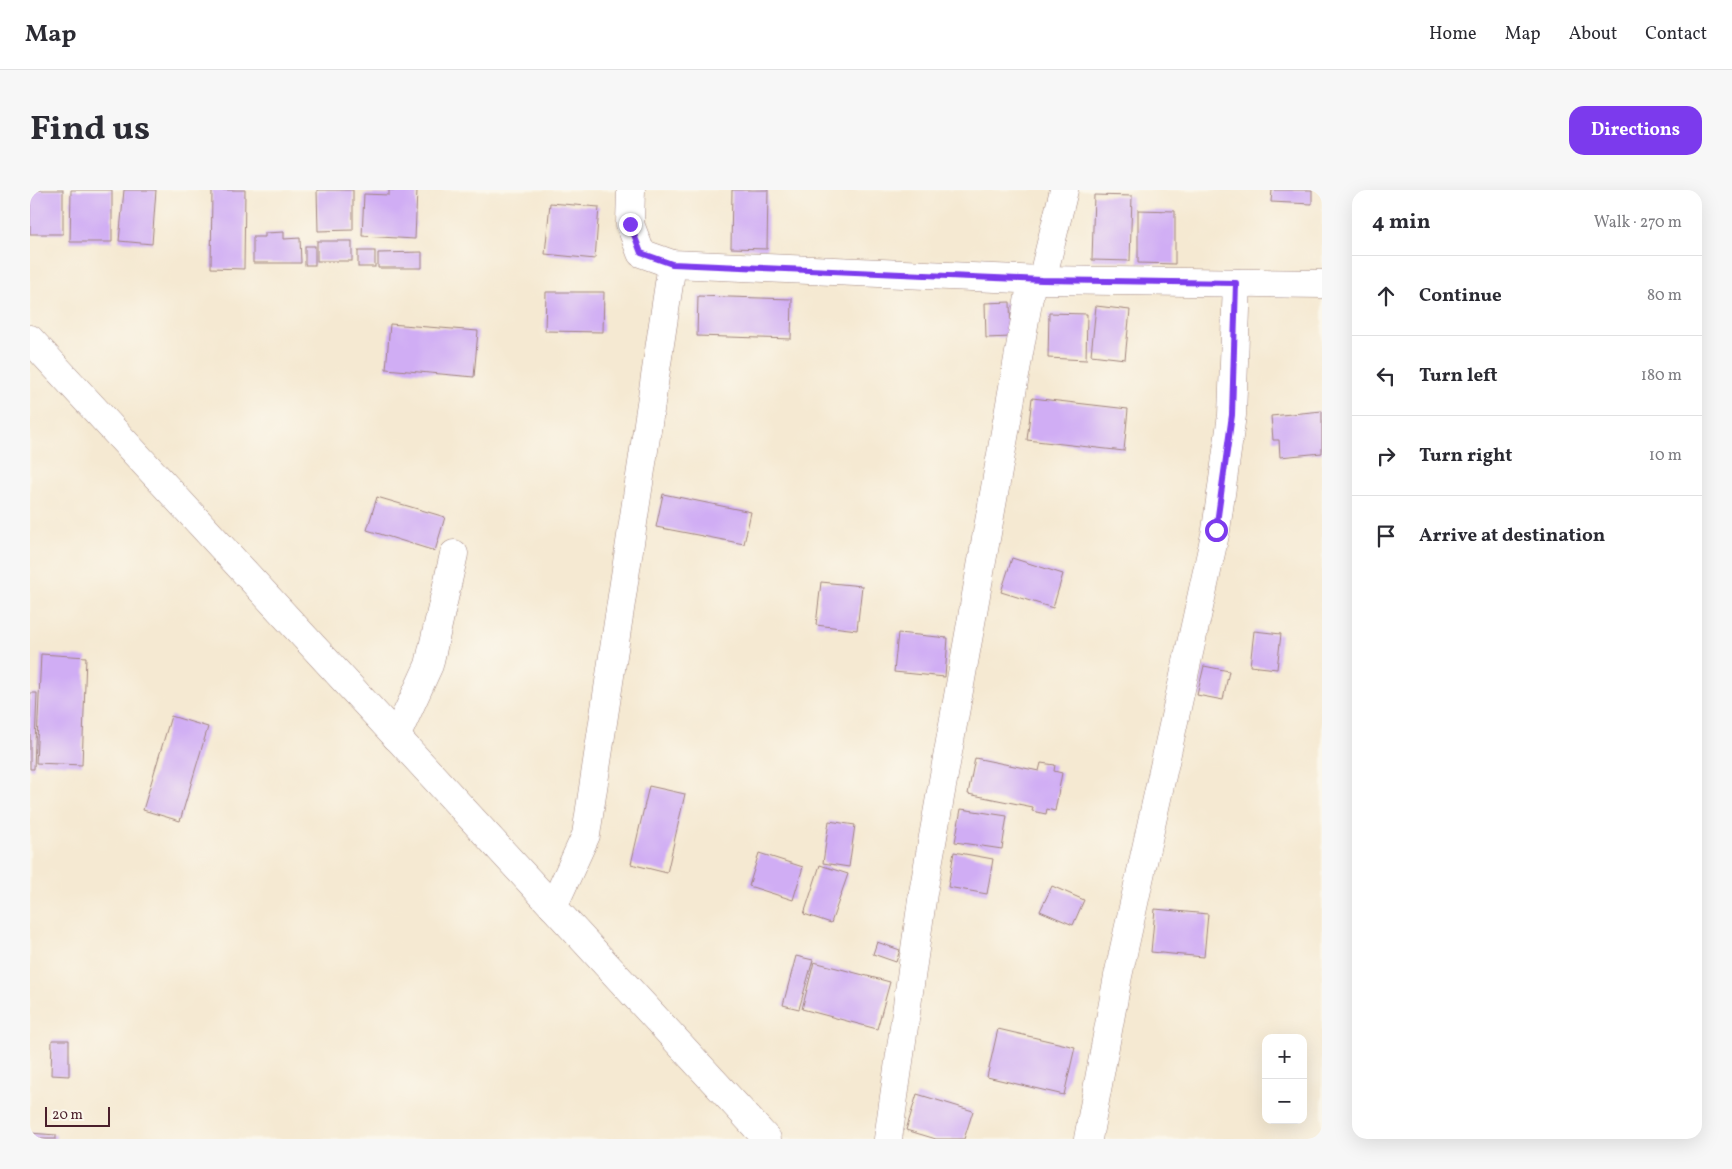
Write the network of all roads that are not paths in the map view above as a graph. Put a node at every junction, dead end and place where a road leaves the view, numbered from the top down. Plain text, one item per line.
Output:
1 (631, 190) edge
2 (1064, 190) edge
3 (672, 264) junction
4 (1037, 280) junction
5 (1236, 283) junction
6 (1322, 284) edge
7 (30, 339) edge
8 (454, 554) dead end
9 (396, 736) junction
10 (553, 907) junction
11 (767, 1139) edge
12 (888, 1139) edge
13 (1088, 1139) edge

1 - 3 street
2 - 4 street
3 - 4 street
3 - 10 street
4 - 5 street
4 - 12 street
5 - 6 street
5 - 13 street
7 - 9 street
8 - 9 street
9 - 10 street
10 - 11 street

